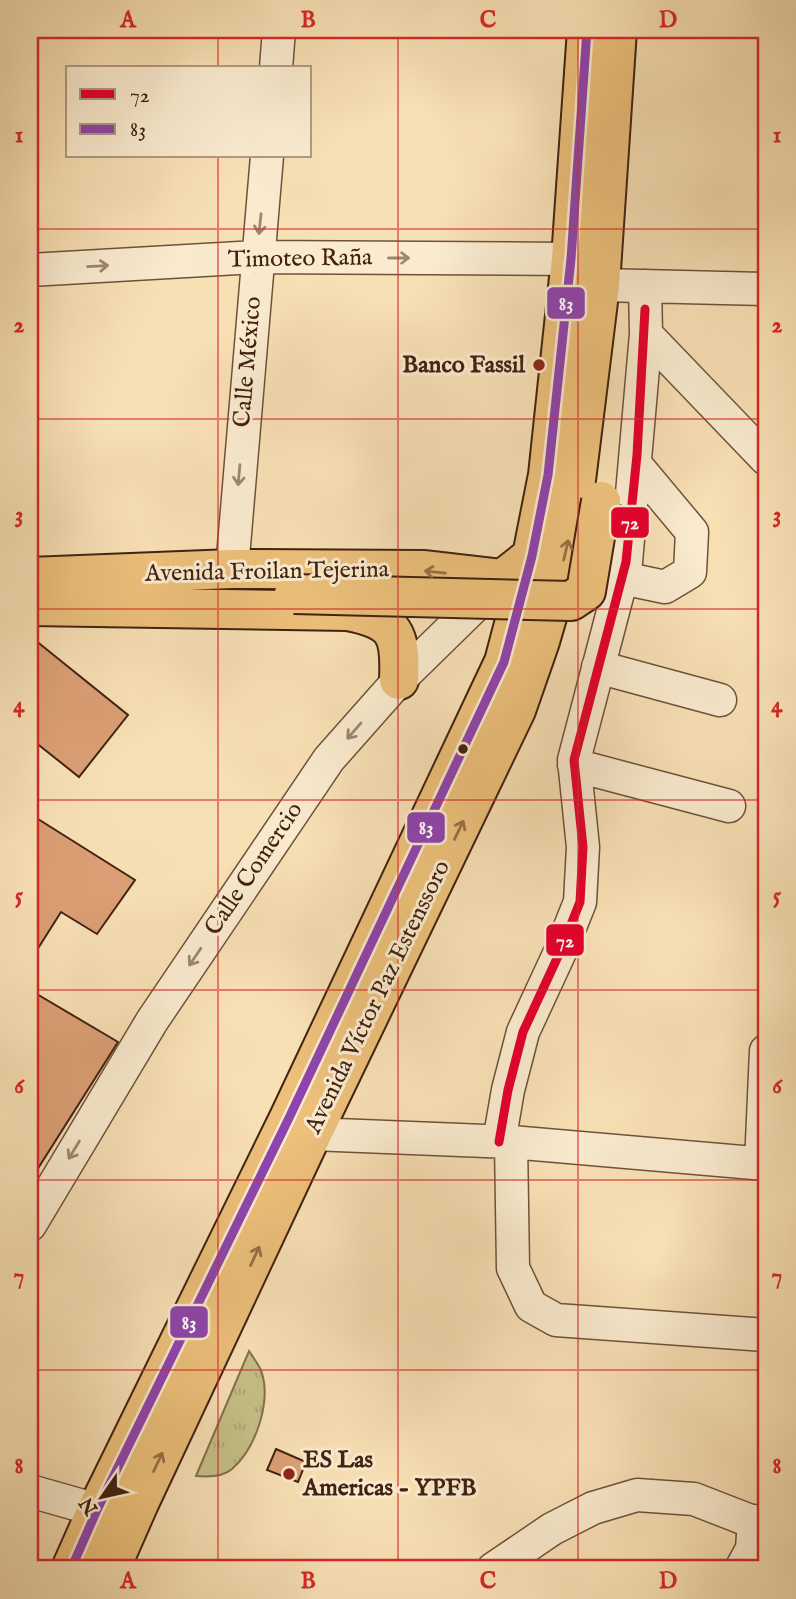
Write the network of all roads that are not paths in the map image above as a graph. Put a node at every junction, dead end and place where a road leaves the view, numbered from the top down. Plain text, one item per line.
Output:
1 (279, 30) edge
2 (586, 30) edge
3 (618, 30) edge
4 (276, 66) edge
5 (267, 158) edge
6 (257, 257) junction
7 (571, 259) junction
8 (30, 270) edge
9 (600, 285) junction
10 (645, 286) junction
11 (766, 289) edge
12 (646, 334) junction
13 (766, 459) edge
14 (636, 465) junction
15 (517, 567) junction
16 (232, 569) junction
17 (30, 577) edge
18 (622, 578) junction
19 (45, 606) edge
20 (598, 667) junction
21 (399, 680) junction
22 (720, 700) dead end
23 (575, 765) junction
24 (729, 806) dead end
25 (766, 1051) edge
26 (312, 1134) junction
27 (505, 1142) junction
28 (763, 1164) edge
29 (30, 1225) edge
30 (766, 1335) edge
31 (30, 1491) edge
32 (97, 1510) junction
33 (756, 1544) edge
34 (71, 1569) edge
35 (110, 1569) edge
36 (493, 1569) edge

1 - 4 street
2 - 7 main road, Avenida Víctor Paz Estenssoro
3 - 9 main road, Avenida Víctor Paz Estenssoro
5 -> 6 street, Calle México
6 -> 7 street, Timoteo Raña
8 -> 6 street, Timoteo Raña
6 -> 16 street, Calle México
7 - 15 main road, Avenida Víctor Paz Estenssoro
9 - 10 street
9 - 19 main road, bridge
26 -> 9 main road, Avenida Víctor Paz Estenssoro
10 - 11 street
10 - 12 street
12 - 13 street
12 - 14 street
14 - 18 street
14 - 18 street
15 -> 16 main road, Avenida Froilan Tejerina
15 - 21 street, Calle Comercio
15 - 32 main road, Avenida Víctor Paz Estenssoro
16 - 17 main road, Avenida Froilan Tejerina
18 - 20 street
19 - 21 main road
20 - 22 street
20 - 23 street
21 -> 29 street, Calle Comercio
23 - 24 street
23 - 27 street
25 - 28 street
26 - 27 street
35 -> 26 main road, Avenida Víctor Paz Estenssoro
27 - 28 street
27 - 30 street
31 - 32 street
32 - 34 main road, Avenida Víctor Paz Estenssoro
33 - 36 street

